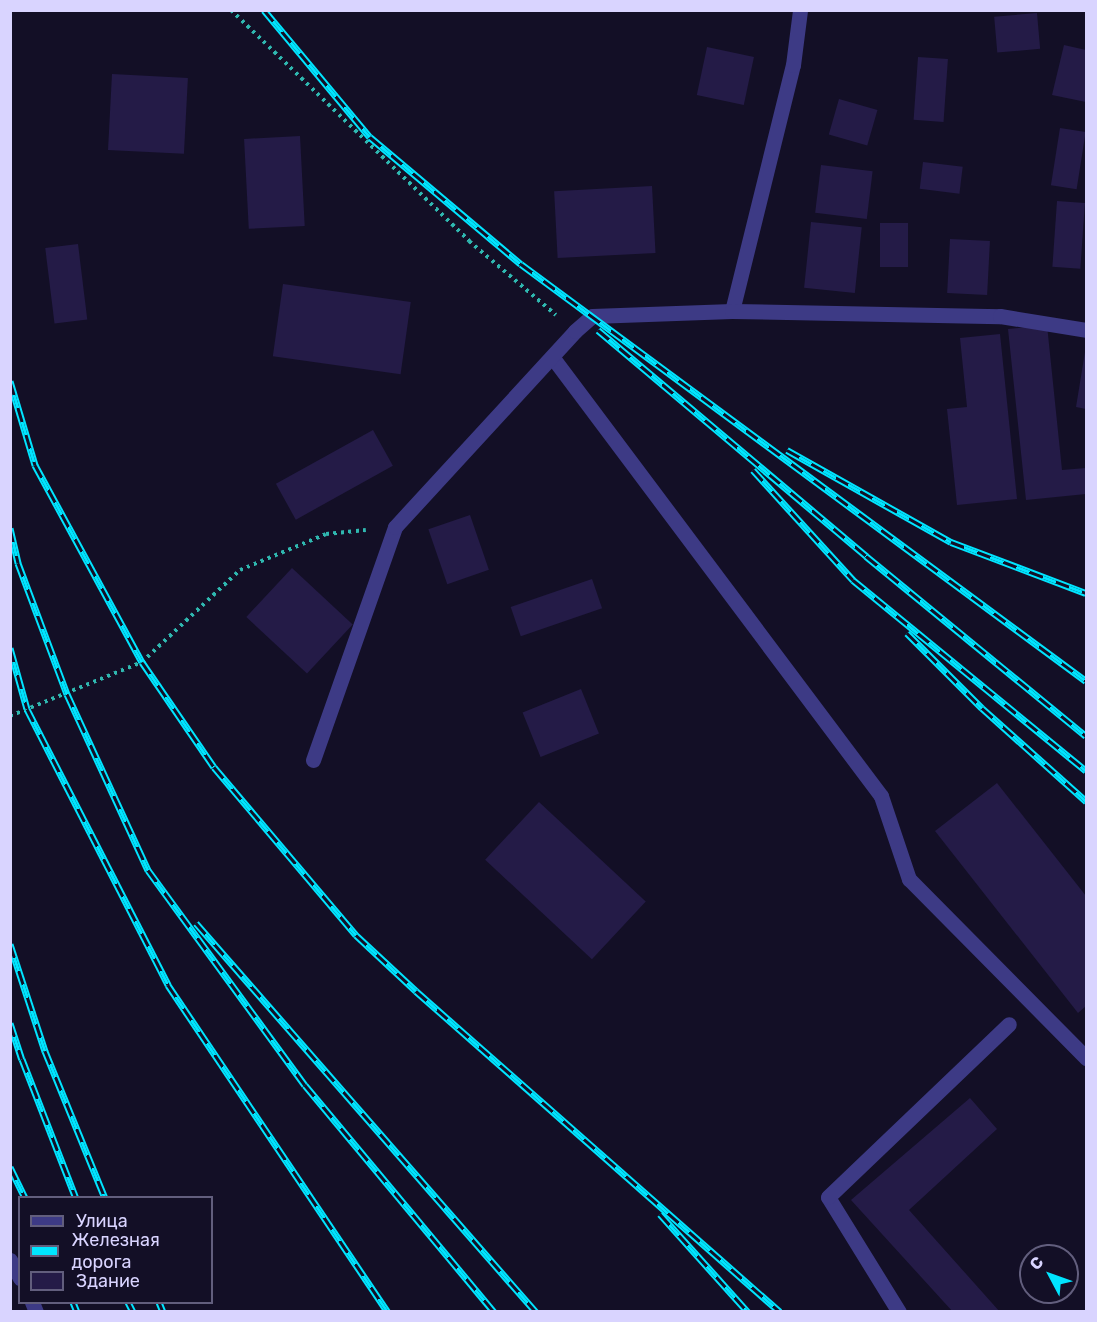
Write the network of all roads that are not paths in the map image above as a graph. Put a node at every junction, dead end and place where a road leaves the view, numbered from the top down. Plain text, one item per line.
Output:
1 (800, 10) edge
2 (732, 311) junction
3 (1086, 330) edge
4 (553, 358) junction
5 (313, 760) dead end
6 (1009, 1024) dead end
7 (1086, 1058) edge
8 (10, 1260) edge
9 (18, 1274) edge
10 (898, 1311) edge

1 - 2 street
2 - 3 street
2 - 4 street
4 - 5 street
4 - 7 street
6 - 10 street
8 - 9 street

